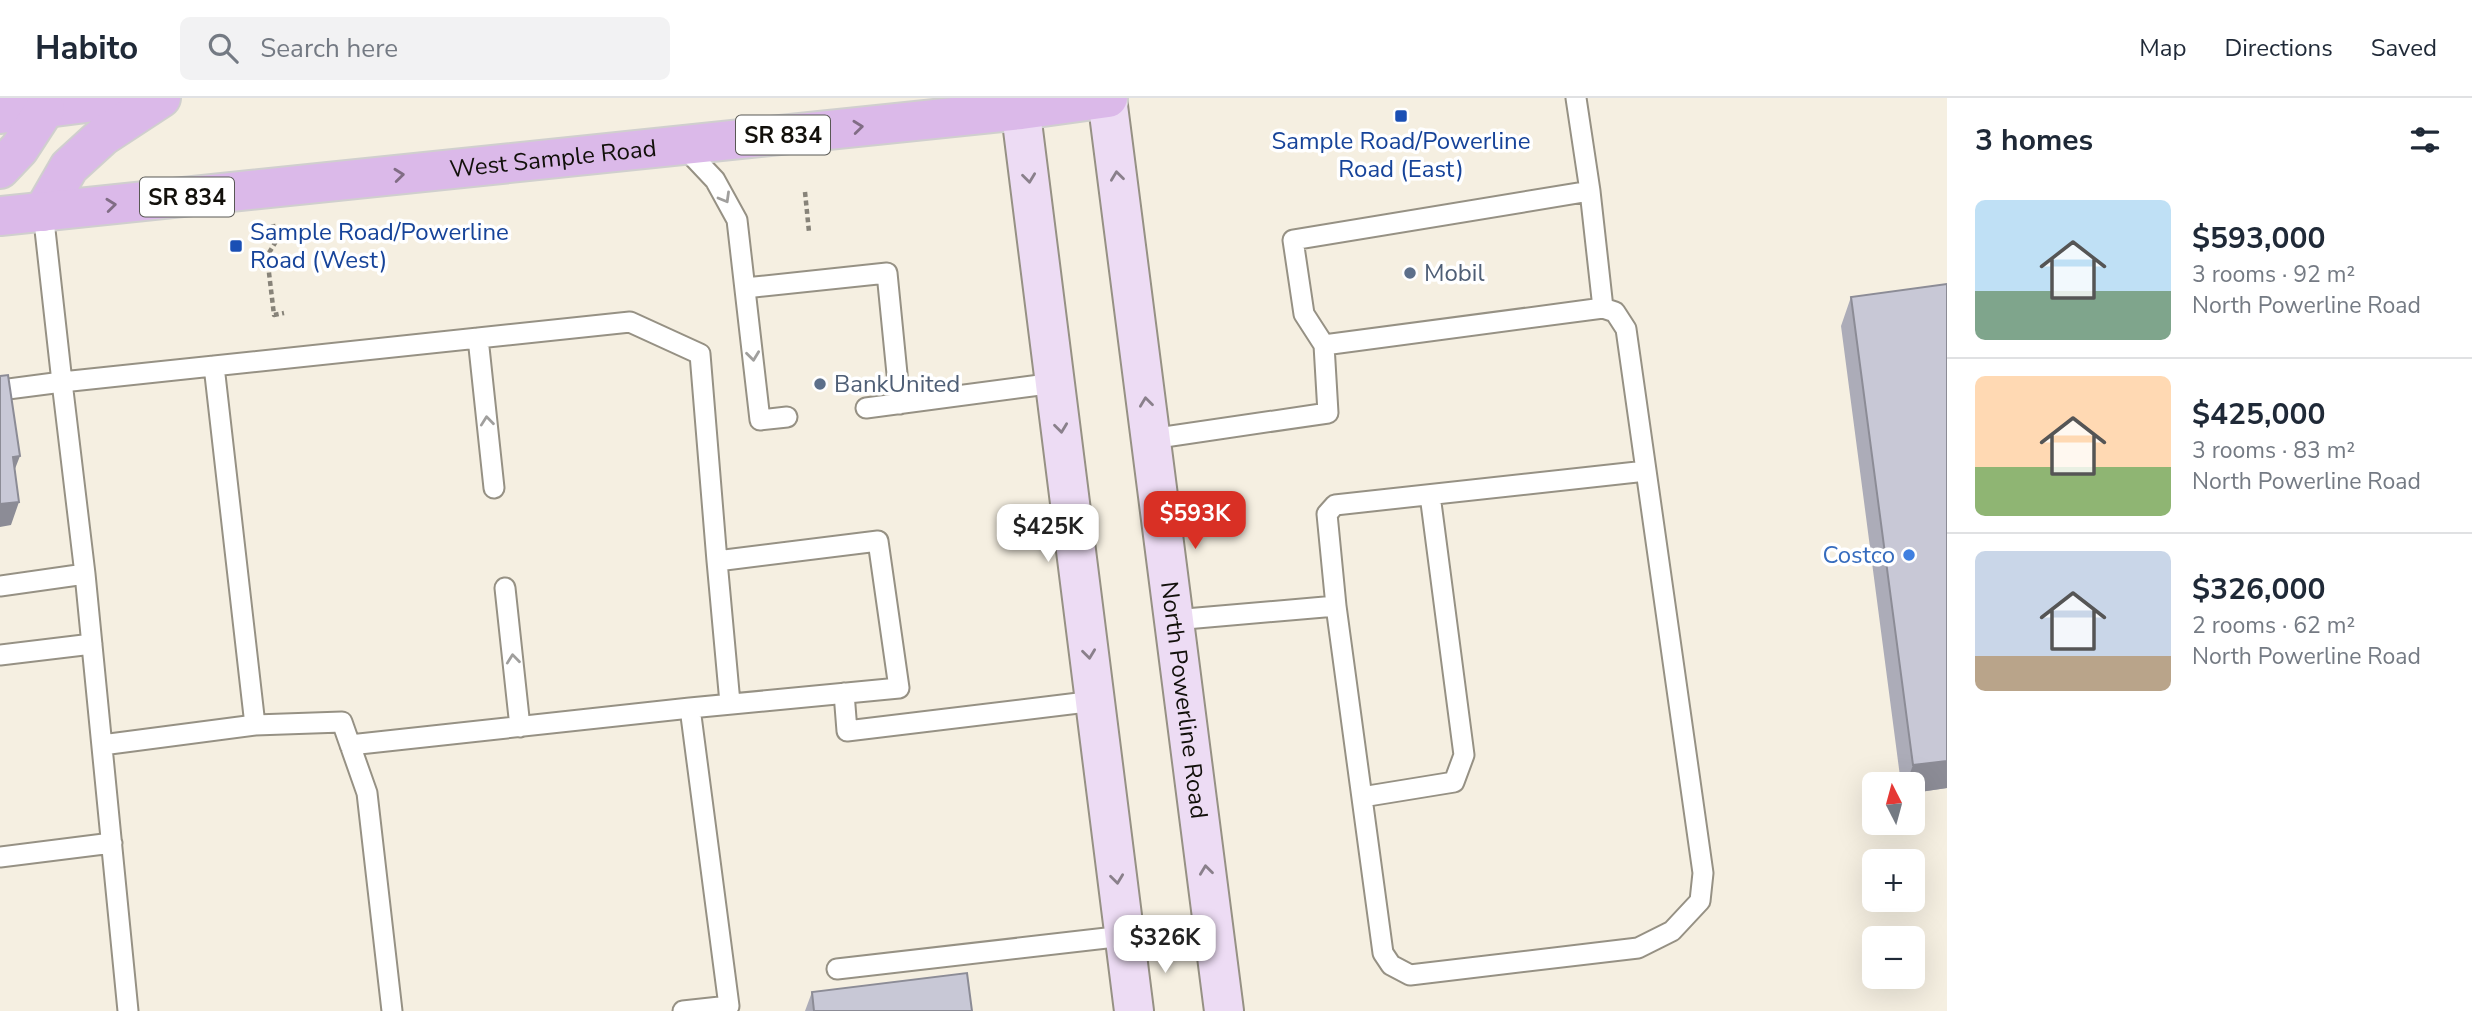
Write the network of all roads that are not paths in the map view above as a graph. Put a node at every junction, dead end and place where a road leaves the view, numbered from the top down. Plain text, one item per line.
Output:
1 (5, 98) edge
2 (125, 98) edge
3 (161, 98) edge
4 (1108, 98) edge
5 (1576, 98) edge
6 (45, 103) edge
7 (1020, 104) edge
8 (0, 114) edge
9 (682, 145) junction
10 (0, 169) edge
11 (1590, 191) junction
12 (43, 212) junction
13 (0, 216) edge
14 (745, 288) junction
15 (1604, 308) junction
16 (478, 338) junction
17 (1324, 345) junction
18 (214, 366) junction
19 (62, 382) junction
20 (1055, 383) junction
21 (0, 390) edge
22 (900, 404) junction
23 (866, 408) dead end
24 (787, 417) dead end
25 (1151, 439) junction
26 (1646, 471) junction
27 (494, 488) dead end
28 (1430, 495) junction
29 (717, 561) junction
30 (86, 574) junction
31 (0, 586) edge
32 (505, 588) dead end
33 (1336, 607) junction
34 (1174, 620) junction
35 (92, 644) junction
36 (0, 655) edge
37 (844, 693) junction
38 (1095, 701) junction
39 (730, 703) junction
40 (690, 708) junction
41 (255, 725) junction
42 (520, 727) junction
43 (102, 745) junction
44 (350, 745) junction
45 (1362, 797) junction
46 (112, 843) junction
47 (0, 857) edge
48 (1124, 936) junction
49 (837, 969) dead end
50 (1132, 999) edge
51 (128, 1011) edge
52 (392, 1011) edge
53 (683, 1011) edge
54 (1164, 1011) edge
55 (1224, 1011) edge

1 - 8 lane
2 - 6 main road
3 - 12 main road
4 - 7 main road, West Sample Road / SR 834
25 -> 4 main road, North Powerline Road
5 - 11 lane
6 - 8 main road
6 - 10 main road
9 -> 7 main road, West Sample Road / SR 834
7 -> 20 main road
12 -> 9 main road, West Sample Road / SR 834
9 -> 14 lane
11 - 15 lane
11 - 17 lane
12 - 13 main road, West Sample Road / SR 834
12 - 19 lane
14 - 22 lane
14 -> 24 lane
15 - 17 lane
15 - 26 lane
16 - 18 lane
27 -> 16 lane
16 - 29 lane
17 - 25 lane
18 - 19 lane
18 - 41 lane
19 - 21 lane
19 - 30 lane
20 - 22 lane
20 -> 38 main road
22 - 23 lane
25 - 34 main road, North Powerline Road
26 - 28 lane
26 - 45 lane
28 - 33 lane
28 - 45 lane
29 - 37 lane
29 - 39 lane
30 - 31 lane
30 - 35 lane
42 -> 32 lane
33 - 34 lane
33 - 45 lane
55 -> 34 main road, North Powerline Road
35 - 36 lane
35 - 43 lane
37 - 38 lane
37 - 39 lane
38 -> 48 main road
39 - 40 lane
40 - 42 lane
40 - 53 lane
41 - 43 lane
41 - 44 lane
42 - 44 lane
43 - 46 lane
44 - 52 lane
46 - 47 lane
46 - 51 lane
48 - 49 lane
48 - 50 main road
50 - 54 main road

